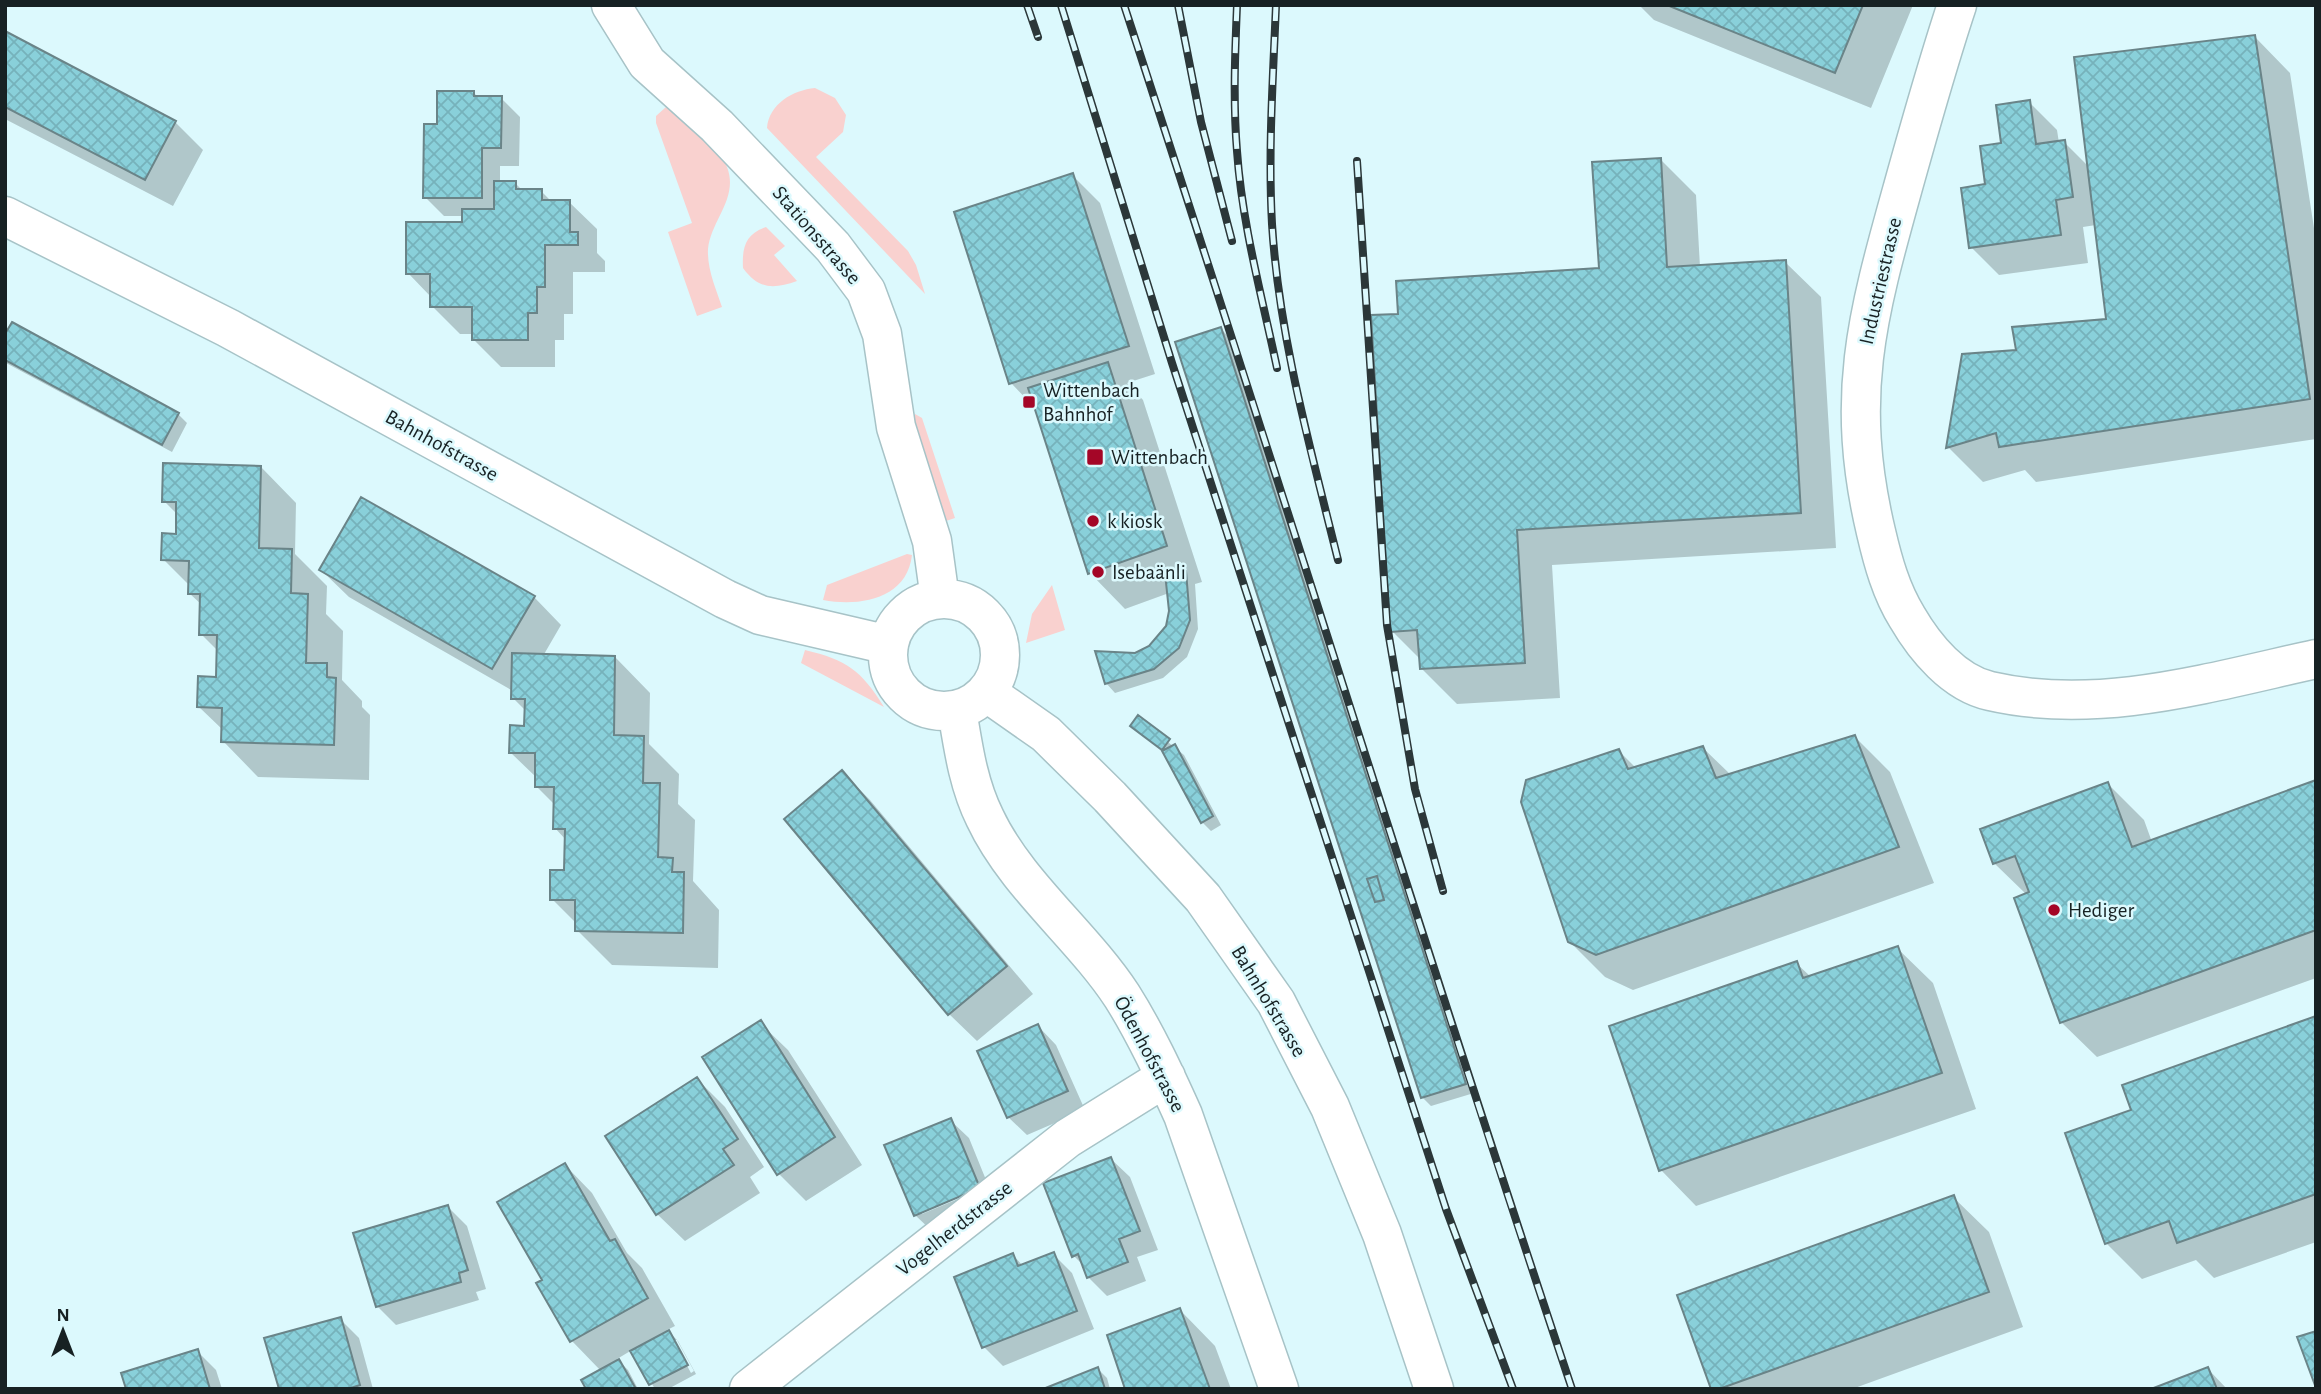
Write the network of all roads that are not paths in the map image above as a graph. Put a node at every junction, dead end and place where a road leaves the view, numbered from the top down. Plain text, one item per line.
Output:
1 (611, 5) edge
2 (1957, 5) edge
3 (5, 216) edge
4 (940, 599) junction
5 (889, 646) junction
6 (2316, 659) edge
7 (972, 701) junction
8 (1166, 1077) junction
9 (748, 1389) edge
10 (1279, 1389) edge
11 (1434, 1389) edge

1 - 4 street, Stationsstrasse
2 - 6 street, Industriestrasse
3 - 5 street, Bahnhofstrasse
4 - 5 street
4 - 7 street
5 - 7 street
7 - 8 street, Ödenhofstrasse
7 - 11 street, Bahnhofstrasse
8 - 9 street, Vogelherdstrasse
8 - 10 street, Ödenhofstrasse

